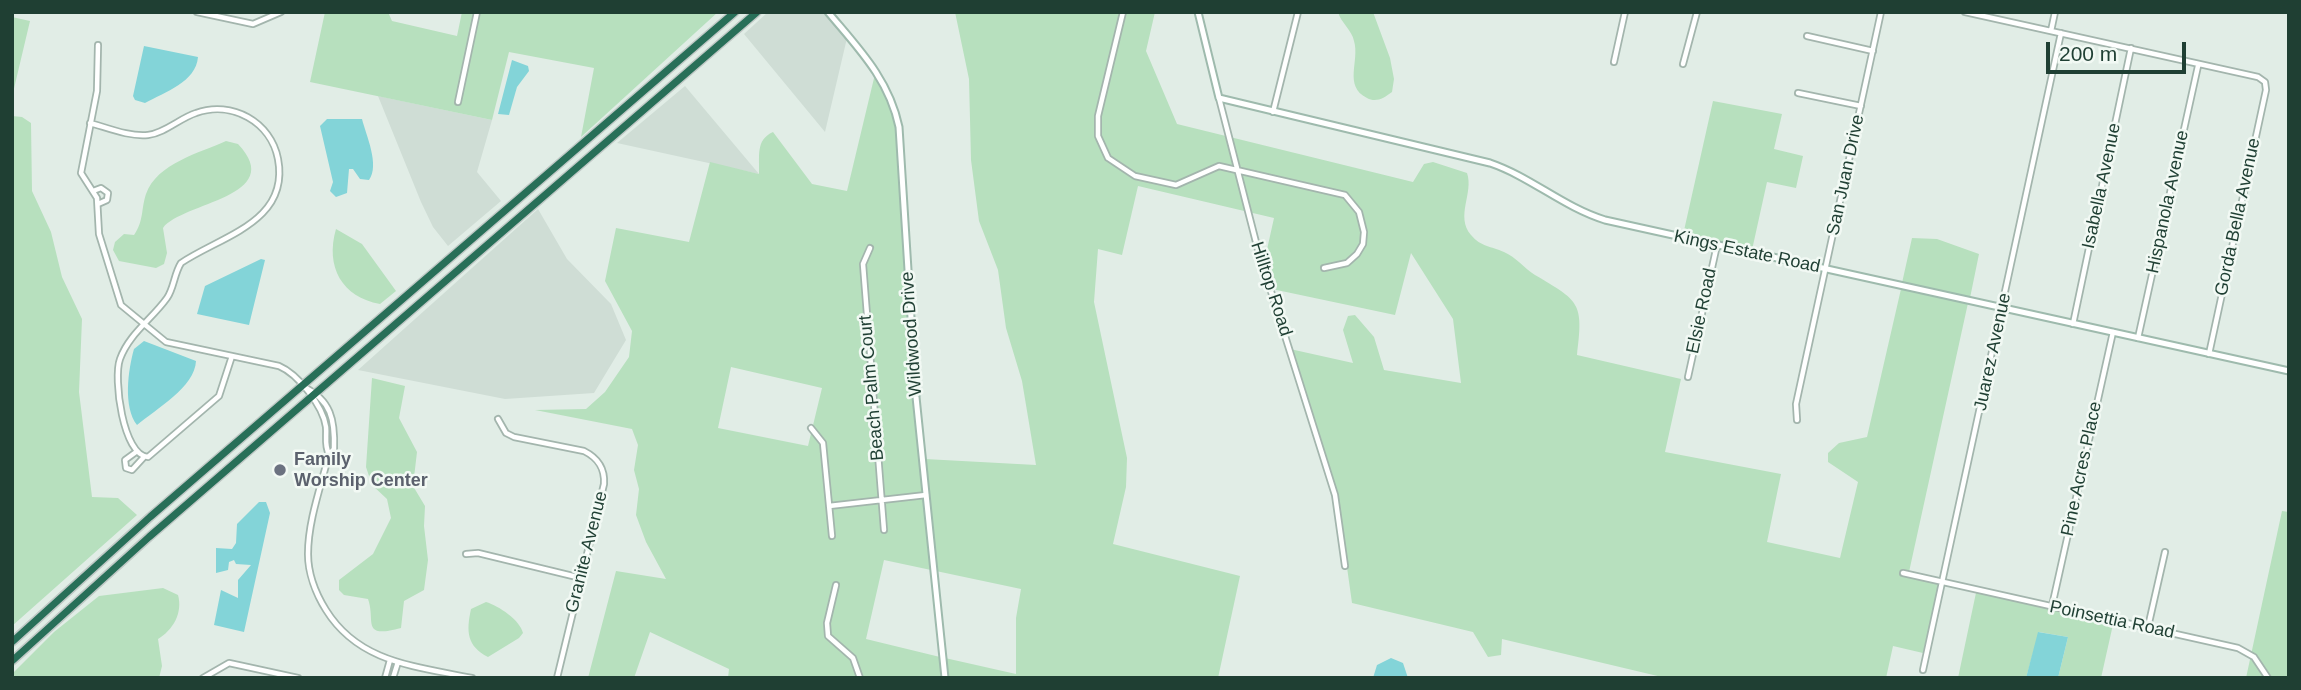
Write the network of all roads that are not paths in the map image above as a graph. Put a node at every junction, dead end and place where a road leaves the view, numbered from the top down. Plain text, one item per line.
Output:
1 (197, 12) edge
2 (281, 12) edge
3 (477, 12) edge
4 (735, 12) edge
5 (757, 12) edge
6 (828, 12) edge
7 (1123, 12) edge
8 (1198, 12) edge
9 (1298, 12) edge
10 (1625, 12) edge
11 (1697, 12) edge
12 (1881, 12) edge
13 (1965, 12) edge
14 (2056, 12) edge
15 (2051, 31) junction
16 (2061, 33) junction
17 (1807, 36) dead end
18 (98, 46) dead end
19 (2131, 48) junction
20 (1873, 51) junction
21 (1614, 62) dead end
22 (1683, 64) dead end
23 (2198, 66) junction
24 (1798, 93) dead end
25 (1219, 98) junction
26 (458, 102) dead end
27 (1861, 106) junction
28 (1273, 113) junction
29 (90, 123) junction
30 (1237, 168) junction
31 (93, 191) junction
32 (98, 204) junction
33 (488, 225) junction
34 (497, 237) junction
35 (1717, 245) junction
36 (870, 248) dead end
37 (1324, 268) dead end
38 (1826, 269) junction
39 (2003, 308) junction
40 (2073, 324) junction
41 (144, 326) junction
42 (2113, 332) junction
43 (2138, 338) junction
44 (2209, 354) junction
45 (232, 356) junction
46 (2289, 371) edge
47 (1688, 377) dead end
48 (303, 386) junction
49 (314, 395) junction
50 (498, 419) dead end
51 (1797, 420) dead end
52 (811, 428) dead end
53 (136, 452) junction
54 (329, 454) junction
55 (144, 457) junction
56 (926, 495) junction
57 (882, 500) junction
58 (829, 506) junction
59 (884, 530) dead end
60 (832, 536) dead end
61 (2165, 552) dead end
62 (466, 554) dead end
63 (1345, 566) dead end
64 (1903, 573) dead end
65 (581, 578) junction
66 (1943, 581) junction
67 (836, 585) dead end
68 (2052, 606) junction
69 (2148, 627) junction
70 (12, 642) edge
71 (390, 660) junction
72 (12, 662) edge
73 (398, 662) junction
74 (1923, 670) dead end
75 (556, 676) edge
76 (203, 678) edge
77 (298, 678) edge
78 (385, 678) edge
79 (393, 678) edge
80 (472, 678) edge
81 (860, 678) edge
82 (944, 678) edge
83 (2269, 678) edge

1 - 2 street
3 - 26 street
4 - 33 highway
5 - 34 highway
6 - 56 street, Wildwood Drive
7 - 30 street
8 - 25 street, Hilltop Road
9 - 28 street
10 - 21 street
11 - 22 street
12 - 20 street, San Juan Drive
13 - 15 street
14 - 15 street
15 - 16 street
16 - 19 street
16 - 39 street, Juarez Avenue
17 - 20 street
18 - 29 street
19 - 23 street
19 - 40 street, Isabella Avenue
20 - 27 street, San Juan Drive
23 - 43 street, Hispanola Avenue
23 - 44 street, Gorda Bella Avenue
24 - 27 street
25 - 28 street, Kings Estate Road
25 - 30 street, Hilltop Road
27 - 38 street, San Juan Drive
28 - 35 street, Kings Estate Road
29 - 31 street
29 - 41 street
30 - 37 street
30 - 63 street, Hilltop Road
31 - 32 street
31 - 32 street
32 - 41 street
33 - 34 street
33 - 48 highway
34 - 49 highway
35 - 38 street, Kings Estate Road
35 - 47 street, Elsie Road
36 - 57 street, Beach Palm Court
38 - 39 street, Kings Estate Road
38 - 51 street, San Juan Drive
39 - 40 street, Kings Estate Road
39 - 66 street, Juarez Avenue
40 - 42 street, Kings Estate Road
41 - 45 street
41 - 53 street
42 - 43 street, Kings Estate Road
42 - 68 street, Pine Acres Place
43 - 44 street, Kings Estate Road
44 - 46 street, Kings Estate Road
45 - 48 street
45 - 55 street
48 - 49 street
48 - 70 highway
49 - 54 street
49 - 54 street
49 - 72 highway
50 - 65 street, Granite Avenue
52 - 58 street
53 - 55 street
53 - 55 street
54 - 71 street
56 - 57 street
56 - 82 street, Wildwood Drive
57 - 58 street
57 - 59 street, Beach Palm Court
58 - 60 street
61 - 69 street
62 - 65 street
64 - 66 street, Poinsettia Road
65 - 75 street, Granite Avenue
66 - 68 street, Poinsettia Road
66 - 74 street, Juarez Avenue
67 - 81 street
68 - 69 street, Poinsettia Road
69 - 83 street, Poinsettia Road
71 - 73 street
71 - 78 street
73 - 79 street
73 - 80 street
76 - 77 street

